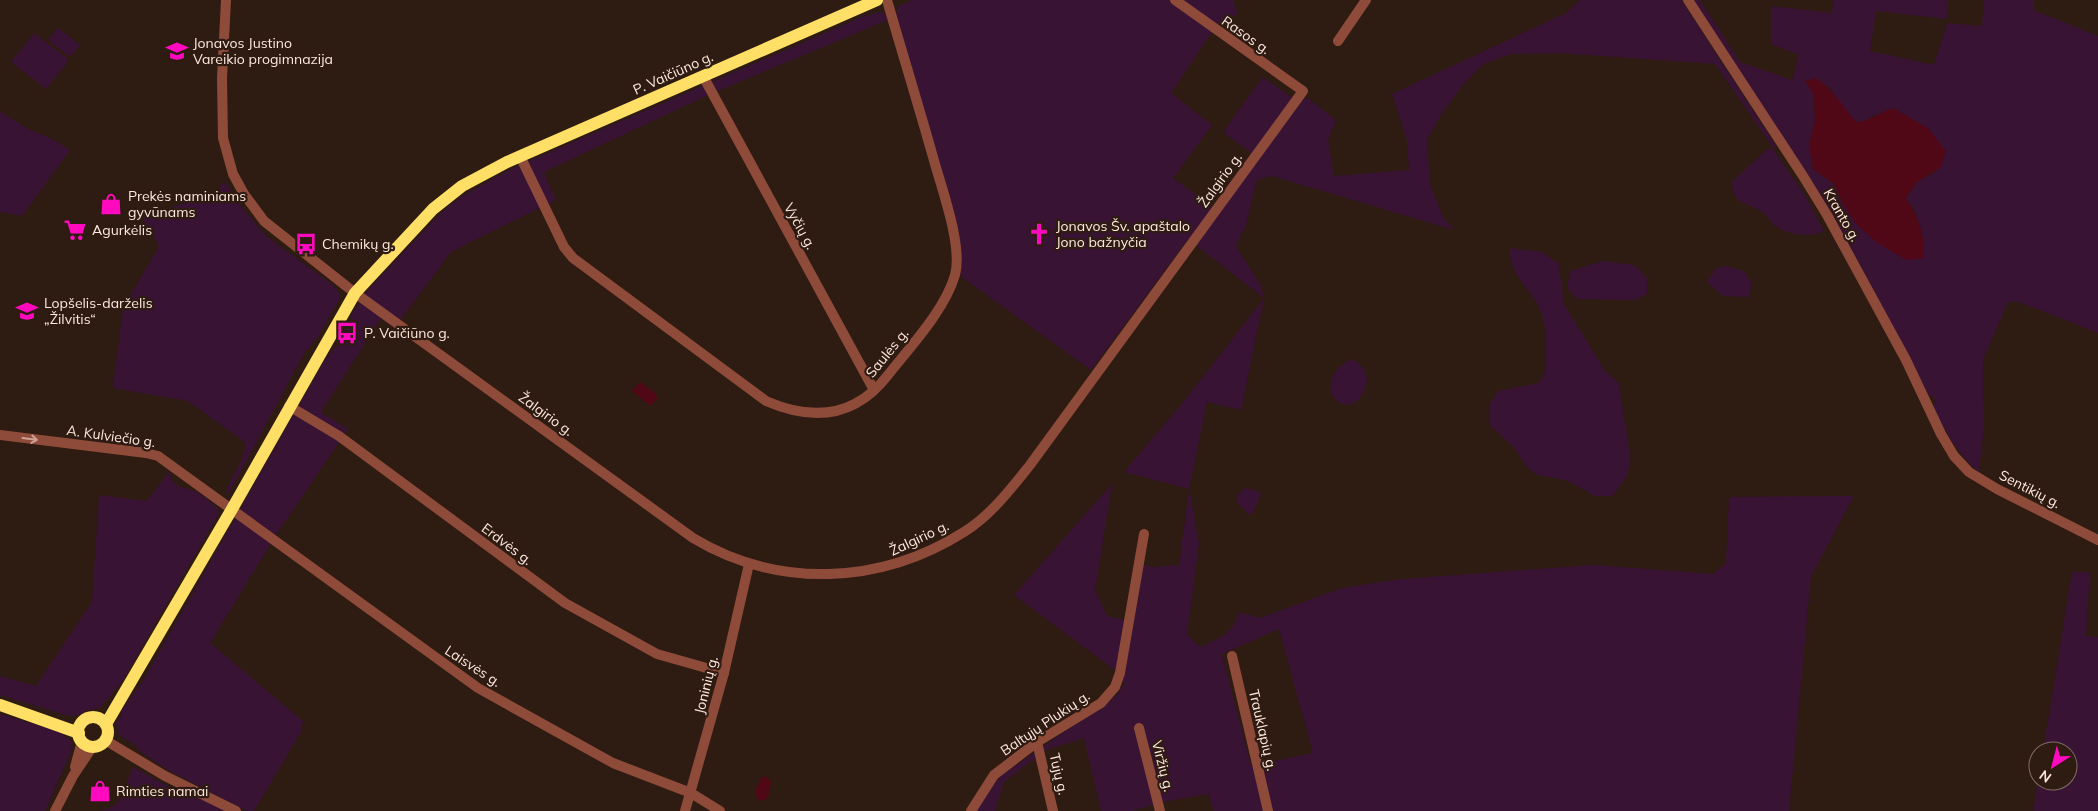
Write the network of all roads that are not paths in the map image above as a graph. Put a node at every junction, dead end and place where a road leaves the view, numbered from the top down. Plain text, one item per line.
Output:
1 (226, 0) edge
2 (877, 0) edge
3 (887, 0) edge
4 (1175, 0) edge
5 (1366, 0) edge
6 (1688, 0) edge
7 (1338, 41) dead end
8 (703, 76) junction
9 (1302, 91) joint
10 (520, 156) junction
11 (355, 293) junction
12 (874, 390) junction
13 (289, 406) junction
14 (0, 435) edge
15 (1954, 456) joint
16 (232, 509) junction
17 (1144, 534) dead end
18 (2098, 540) edge
19 (750, 564) junction
20 (1232, 656) dead end
21 (724, 673) junction
22 (0, 705) edge
23 (102, 721) junction
24 (1139, 728) dead end
25 (83, 736) junction
26 (105, 740) junction
27 (1037, 742) junction
28 (691, 793) junction
29 (56, 811) edge
30 (236, 811) edge
31 (685, 811) edge
32 (720, 811) edge
33 (971, 811) edge
34 (1053, 811) edge
35 (1160, 811) edge
36 (1268, 811) edge

1 - 11 street
2 - 8 main road, P. Vaičiūno g.
3 - 12 street, Saulės g.
4 - 9 street, Rasos g.
5 - 7 street
6 - 15 street, Kranto g.
8 - 10 main road, P. Vaičiūno g.
8 - 12 street, Vyčių g.
9 - 19 street, Žalgirio g.
10 - 11 main road, P. Vaičiūno g.
10 - 12 street, Saulės g.
11 - 13 main road, P. Vaičiūno g.
11 - 19 street, Žalgirio g.
13 - 16 main road, P. Vaičiūno g.
13 - 21 street, Erdvės g.
14 -> 16 street, A. Kulviečio g.
15 - 18 street, Sentikių g.
16 - 23 main road, P. Vaičiūno g.
16 - 28 street, Laisvės g.
17 - 27 street, Baltųjų Plukių g.
19 - 21 street, Joninių g.
20 - 36 street, Trauklapių g.
21 - 28 street, Joninių g.
22 - 25 main road
23 - 25 main road
23 - 26 main road
24 - 35 street, Viržių g.
25 - 26 main road
25 - 29 street
26 - 30 street
27 - 33 street, Baltųjų Plukių g.
27 - 34 street, Tujų g.
28 - 31 street, Joninių g.
28 - 32 street, Laisvės g.

